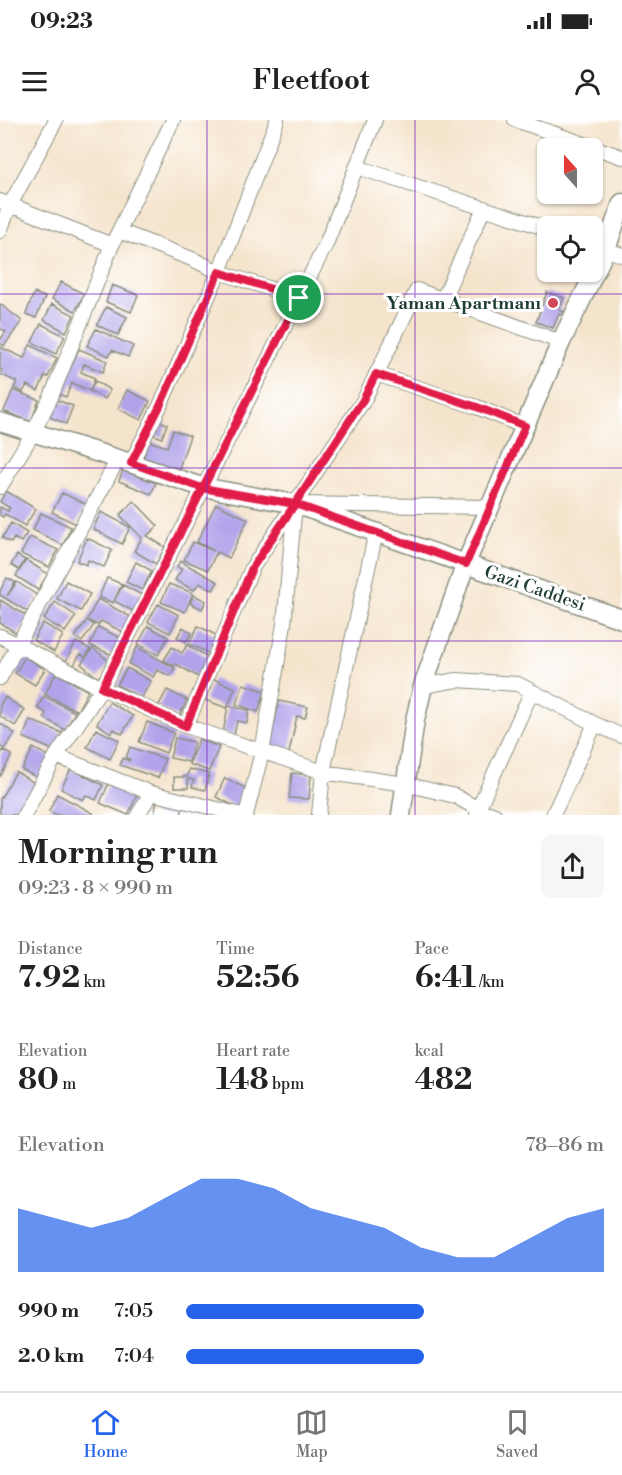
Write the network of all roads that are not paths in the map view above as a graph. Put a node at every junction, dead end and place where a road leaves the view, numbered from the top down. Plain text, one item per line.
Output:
1 (56, 120) edge
2 (173, 120) edge
3 (277, 120) edge
4 (375, 120) edge
5 (515, 120) edge
6 (622, 157) edge
7 (357, 166) junction
8 (5, 203) edge
9 (622, 203) edge
10 (484, 208) junction
11 (537, 225) edge
12 (0, 231) edge
13 (119, 231) junction
14 (112, 245) junction
15 (607, 250) edge
16 (219, 272) junction
17 (299, 298) junction
18 (443, 299) junction
19 (561, 342) junction
20 (376, 374) junction
21 (0, 422) edge
22 (525, 426) junction
23 (33, 433) junction
24 (124, 461) junction
25 (0, 487) edge
26 (202, 488) junction
27 (295, 504) junction
28 (490, 507) junction
29 (376, 532) junction
30 (466, 564) junction
31 (622, 619) edge
32 (0, 636) edge
33 (18, 646) junction
34 (0, 678) edge
35 (423, 686) junction
36 (102, 688) junction
37 (531, 691) junction
38 (595, 724) junction
39 (186, 726) junction
40 (622, 736) edge
41 (262, 752) junction
42 (56, 756) junction
43 (323, 772) junction
44 (405, 784) junction
45 (151, 793) junction
46 (478, 812) edge
47 (24, 815) edge
48 (138, 815) edge
49 (244, 815) edge
50 (318, 815) edge
51 (401, 815) edge
52 (495, 815) edge
53 (553, 815) edge

1 - 8 street
2 - 13 street
3 - 16 street
4 - 7 street
5 - 6 street
7 - 10 street
7 - 17 street
8 - 12 street
8 - 14 street
9 - 15 street
10 - 11 street
10 - 18 street
13 - 14 street
13 - 16 street
14 - 23 street
15 - 19 street
16 - 17 street
16 - 24 street
17 - 26 street
18 - 19 street
18 - 20 street
19 - 22 street
20 - 22 street
20 - 27 street
21 - 23 street, Gazi Caddesi
22 - 28 street
23 - 24 street, Gazi Caddesi
23 - 25 street
24 - 26 street, Gazi Caddesi
24 - 33 street
26 - 27 street, Gazi Caddesi
26 - 36 street
27 - 28 street
27 - 29 street, Gazi Caddesi
27 - 39 street
27 - 41 street
28 - 30 street
29 - 30 street, Gazi Caddesi
29 - 43 street
30 - 31 street, Gazi Caddesi
30 - 35 street
32 - 33 street
33 - 34 street
33 - 36 street
35 - 37 street
35 - 44 street
36 - 39 street
36 - 42 street
37 - 38 street
37 - 46 street
38 - 40 street
38 - 53 street
39 - 41 street
41 - 43 street
41 - 49 street
42 - 45 street
42 - 47 street
43 - 44 street
43 - 50 street
44 - 46 street
44 - 51 street
45 - 48 street
45 - 49 street
46 - 52 street

